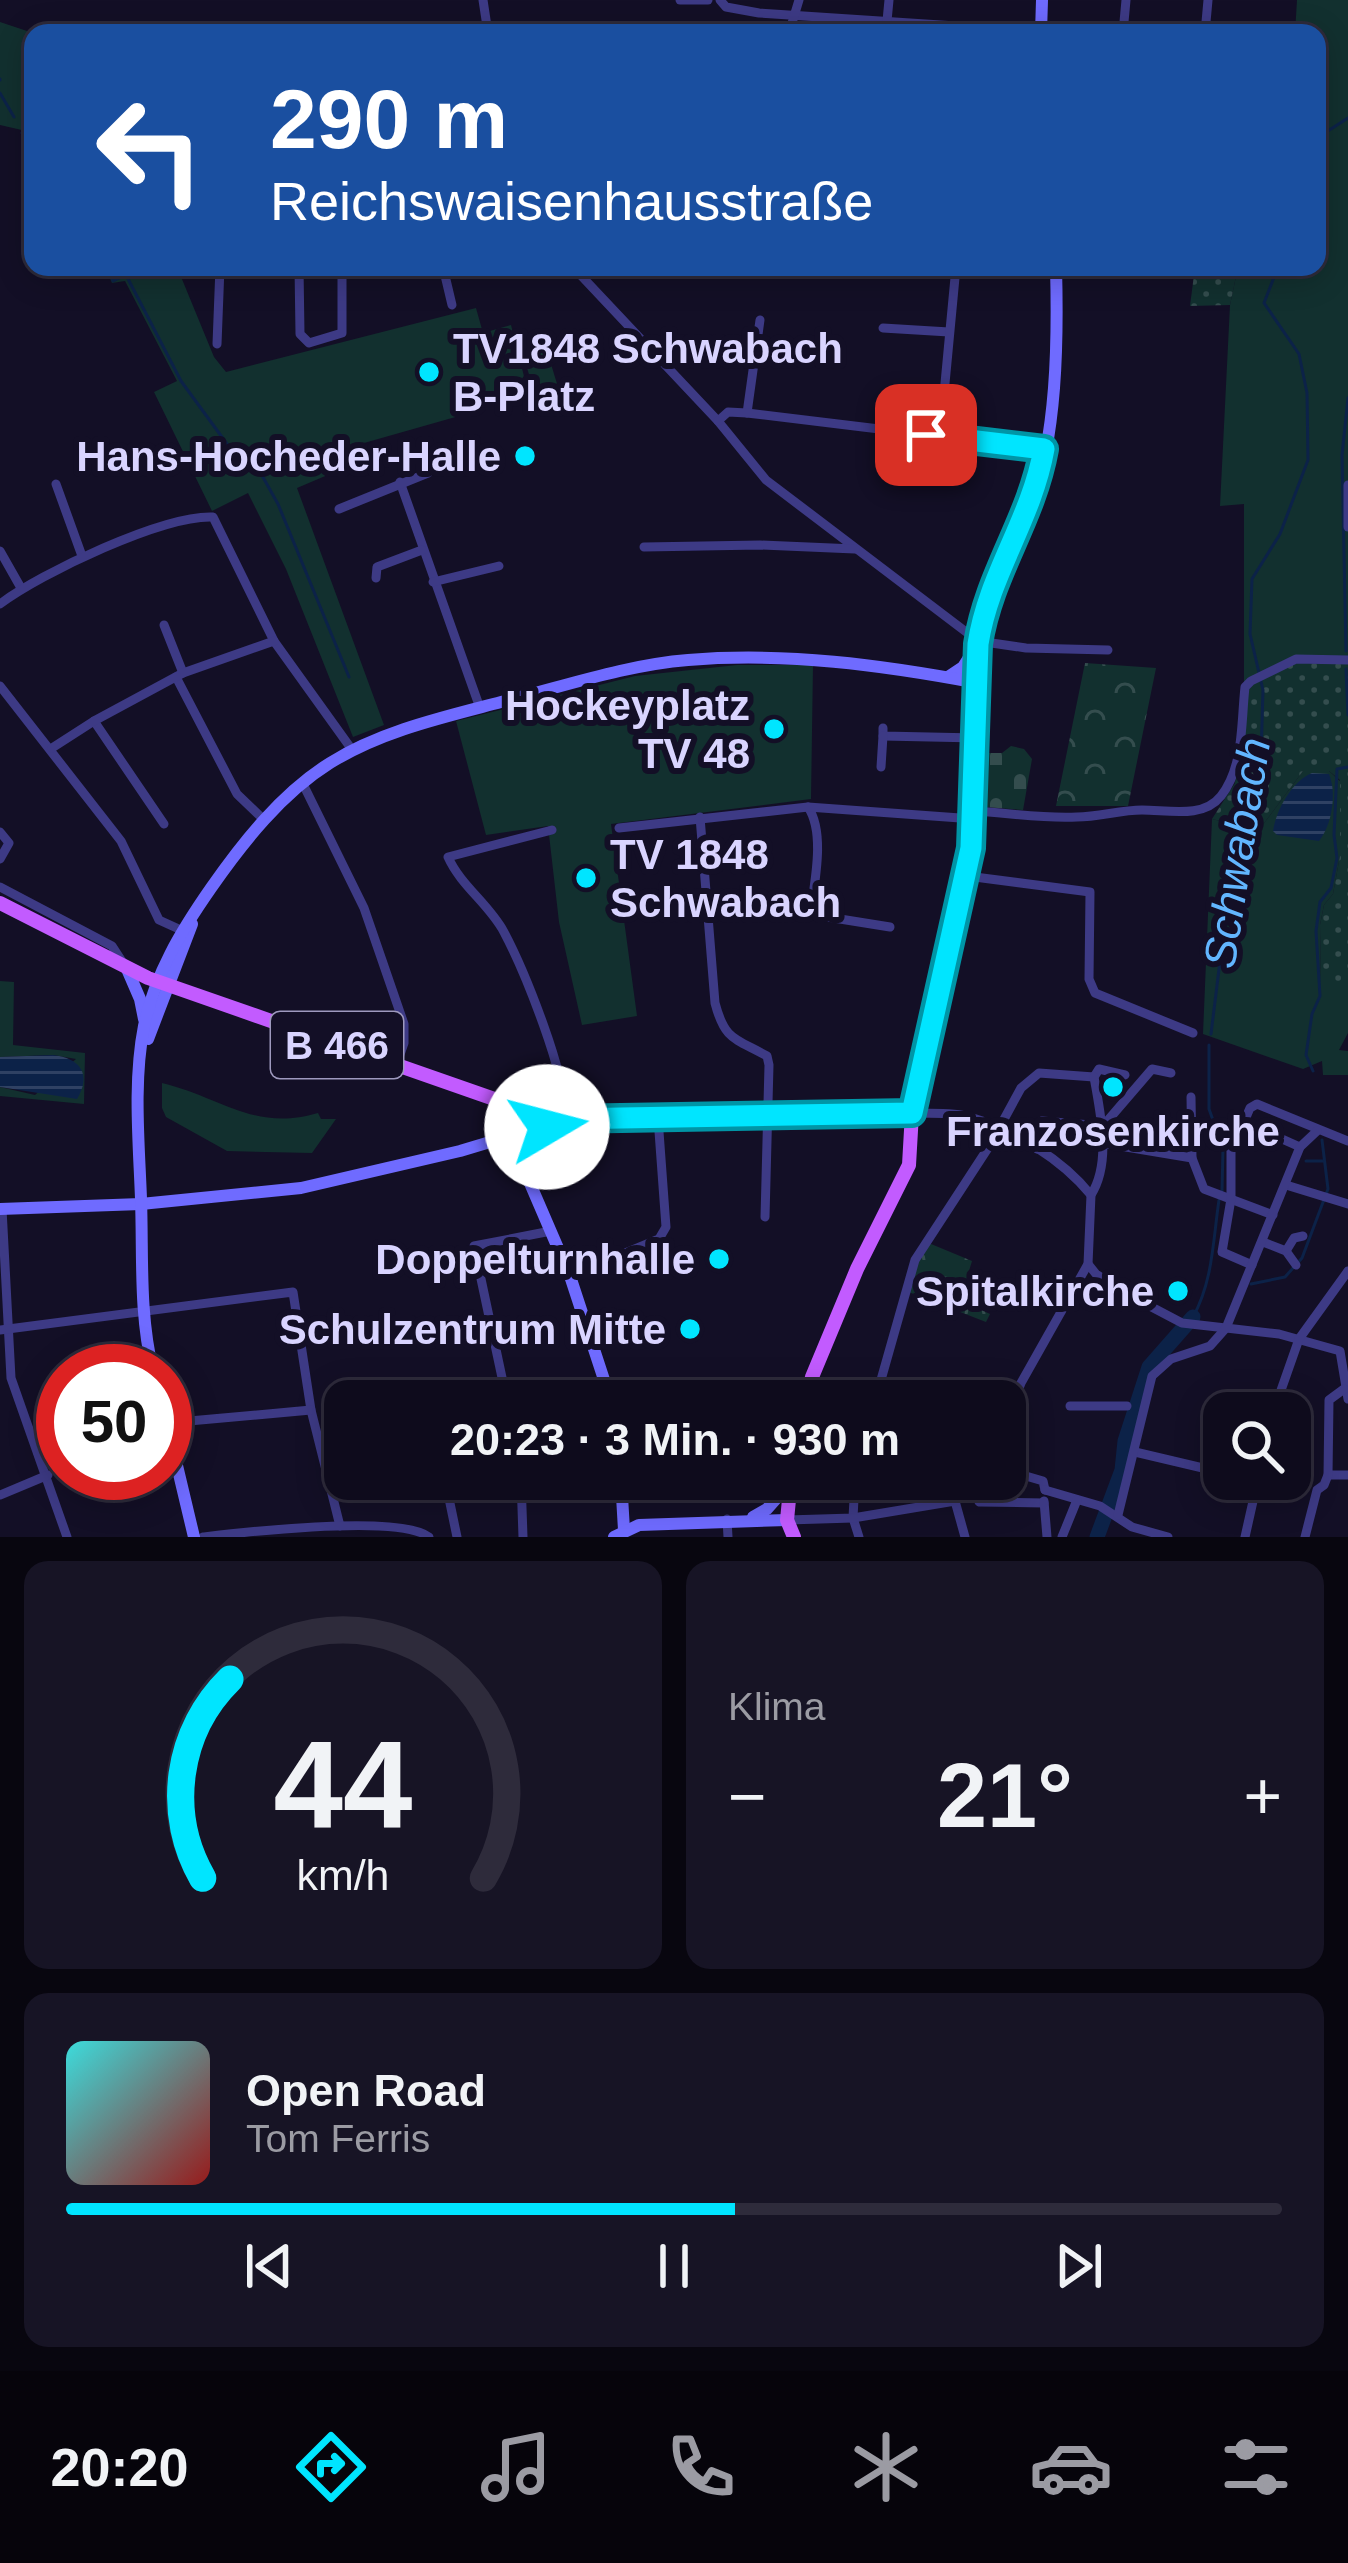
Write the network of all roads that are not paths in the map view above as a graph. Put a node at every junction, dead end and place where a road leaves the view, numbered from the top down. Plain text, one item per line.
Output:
1 (680, 0) edge
2 (708, 0) edge
3 (719, 0) edge
4 (799, 0) edge
5 (889, 0) edge
6 (794, 16) junction
7 (887, 21) junction
8 (792, 24) edge
9 (928, 24) edge
10 (220, 276) edge
11 (299, 276) edge
12 (342, 276) edge
13 (445, 276) edge
14 (955, 276) edge
15 (1056, 276) edge
16 (580, 277) edge
17 (452, 304) dead end
18 (760, 320) dead end
19 (883, 328) dead end
20 (949, 332) junction
21 (217, 344) dead end
22 (747, 413) junction
23 (718, 421) junction
24 (940, 436) junction
25 (1044, 449) junction
26 (428, 473) dead end
27 (400, 482) junction
28 (56, 484) dead end
29 (1348, 485) edge
30 (339, 509) dead end
31 (1348, 527) edge
32 (644, 547) dead end
33 (855, 549) junction
34 (422, 550) junction
35 (0, 551) edge
36 (82, 556) junction
37 (499, 566) dead end
38 (376, 578) dead end
39 (433, 582) junction
40 (21, 589) junction
41 (0, 604) edge
42 (164, 625) dead end
43 (274, 641) junction
44 (978, 642) junction
45 (1108, 650) dead end
46 (1348, 660) edge
47 (180, 675) junction
48 (948, 677) junction
49 (978, 683) junction
50 (0, 686) edge
51 (480, 708) junction
52 (94, 721) junction
53 (977, 738) junction
54 (52, 748) junction
55 (352, 751) junction
56 (881, 767) dead end
57 (303, 784) junction
58 (808, 808) junction
59 (974, 815) junction
60 (700, 817) junction
61 (264, 820) junction
62 (164, 824) dead end
63 (619, 828) dead end
64 (553, 830) dead end
65 (0, 832) edge
66 (0, 859) edge
67 (967, 876) junction
68 (0, 887) edge
69 (0, 903) edge
70 (195, 911) junction
71 (890, 927) dead end
72 (181, 930) junction
73 (127, 969) junction
74 (162, 983) junction
75 (143, 1028) junction
76 (1192, 1033) dead end
77 (142, 1054) junction
78 (396, 1066) junction
79 (1171, 1073) dead end
80 (1125, 1075) dead end
81 (1094, 1076) junction
82 (1191, 1097) dead end
83 (495, 1102) junction
84 (912, 1113) junction
85 (768, 1117) junction
86 (658, 1118) junction
87 (564, 1119) junction
88 (1244, 1122) junction
89 (1102, 1126) junction
90 (999, 1130) junction
91 (1317, 1131) junction
92 (510, 1136) junction
93 (1348, 1142) edge
94 (1102, 1143) junction
95 (1300, 1147) junction
96 (1037, 1149) junction
97 (1192, 1158) junction
98 (1286, 1185) junction
99 (1091, 1195) junction
100 (1229, 1198) junction
101 (141, 1204) junction
102 (1348, 1204) edge
103 (1, 1209) edge
104 (1273, 1215) junction
105 (765, 1217) dead end
106 (551, 1231) junction
107 (1304, 1236) dead end
108 (1263, 1242) junction
109 (1286, 1252) junction
110 (1088, 1264) junction
111 (1252, 1265) junction
112 (1296, 1265) dead end
113 (1348, 1271) edge
114 (571, 1276) junction
115 (141, 1314) junction
116 (1226, 1328) junction
117 (4, 1329) edge
118 (1299, 1339) junction
119 (147, 1344) edge
120 (5, 1380) edge
121 (502, 1380) edge
122 (604, 1380) edge
123 (811, 1380) edge
124 (881, 1380) edge
125 (1023, 1380) edge
126 (1280, 1392) edge
127 (1346, 1394) edge
128 (1070, 1406) dead end
129 (1126, 1406) dead end
130 (311, 1410) junction
131 (192, 1417) edge
132 (36, 1448) edge
133 (1136, 1453) junction
134 (1203, 1468) edge
135 (1328, 1475) junction
136 (1348, 1475) edge
137 (1026, 1476) edge
138 (36, 1480) edge
139 (1045, 1490) junction
140 (0, 1495) edge
141 (56, 1500) edge
142 (189, 1500) edge
143 (450, 1500) edge
144 (522, 1500) edge
145 (621, 1500) edge
146 (774, 1500) edge
147 (789, 1500) edge
148 (854, 1500) edge
149 (980, 1500) edge
150 (1077, 1500) junction
151 (1253, 1500) edge
152 (1044, 1503) junction
153 (1116, 1514) junction
154 (752, 1518) junction
155 (853, 1518) junction
156 (727, 1519) junction
157 (787, 1520) junction
158 (340, 1526) junction
159 (318, 1533) edge
160 (620, 1535) edge
161 (67, 1537) edge
162 (199, 1537) edge
163 (428, 1537) edge
164 (458, 1537) edge
165 (524, 1537) edge
166 (728, 1537) edge
167 (794, 1537) edge
168 (859, 1537) edge
169 (965, 1537) edge
170 (1046, 1537) edge
171 (1062, 1537) edge
172 (1168, 1537) edge
173 (1245, 1537) edge
174 (1305, 1537) edge

1 - 2 street
3 - 6 street
4 - 6 street
5 - 7 street
6 - 7 street
6 - 8 street
7 - 9 street
10 - 21 street
11 - 12 street
13 - 17 street
14 - 20 street
15 - 25 street
16 - 23 street
18 - 22 street
19 - 20 street
20 - 24 street
22 - 23 street
22 - 24 street
23 - 33 street
24 - 25 street
25 - 44 street
26 - 27 street
27 - 30 street
27 - 34 street
28 - 36 street
29 - 31 street
32 - 33 street
33 - 44 street
34 - 38 street
34 - 39 street
35 - 40 street
36 - 40 street
36 - 43 street
37 - 39 street
39 - 51 street
40 - 41 street
42 - 47 street
43 - 47 street
43 - 55 street
44 - 45 street
44 - 48 street
44 - 49 street
46 - 59 street
47 - 52 street
47 - 61 street
48 - 49 street
48 - 51 street
49 - 53 street
50 - 54 street
51 - 55 street
52 - 54 street
52 - 62 street
53 - 56 street
53 - 59 street
54 - 72 street
55 - 57 street
57 - 61 street
57 - 78 street
58 - 59 street
58 - 60 street
58 - 71 street
59 - 67 street
60 - 63 street
60 - 85 street
61 - 70 street
64 - 87 street
65 - 66 street
67 - 76 street
67 - 84 street
68 - 73 street
69 - 73 main road, B 466
70 - 72 street
70 - 74 street
72 - 74 street
73 - 74 main road, B 466
73 - 75 street
74 - 75 street
74 - 77 street
74 - 78 main road, B 466
75 - 77 street
77 - 101 street
78 - 83 main road, B 466
79 - 89 street
80 - 81 street
81 - 89 street
81 - 90 street
82 - 97 street
83 - 87 main road, B 466
83 - 92 street
84 - 85 main road, B 466
84 - 90 street
84 - 123 main road
85 - 86 main road, B 466
85 - 105 street
86 - 87 main road, B 466
86 - 114 street
87 - 92 street
88 - 91 street
88 - 95 street
88 - 100 street
89 - 94 street
89 - 96 street
90 - 96 street
90 - 124 street
91 - 93 street
91 - 95 street
92 - 101 street
92 - 106 street
94 - 97 street
94 - 99 street
95 - 98 street
96 - 99 street
97 - 100 street
98 - 102 street
98 - 104 street
99 - 110 street
100 - 104 street
100 - 111 street
101 - 103 street
101 - 115 street
103 - 117 street
104 - 108 street
106 - 114 street
106 - 121 street
107 - 109 street
108 - 109 street
108 - 111 street
109 - 112 street
110 - 116 street
110 - 125 street
111 - 116 street
113 - 118 street
114 - 122 street
115 - 117 street
115 - 119 street
115 - 130 street
116 - 118 street
116 - 133 street
117 - 120 street
118 - 126 street
118 - 127 street
120 - 132 street
127 - 135 street
128 - 129 street
130 - 131 street
130 - 158 street
133 - 134 street
133 - 153 street
135 - 136 street
135 - 174 street
137 - 139 street
138 - 140 street
139 - 150 street
139 - 152 street
141 - 161 street
142 - 162 street
143 - 164 street
144 - 165 street
145 - 160 street
146 - 154 street
147 - 157 main road
148 - 155 street
149 - 152 street
150 - 153 street
150 - 171 street
151 - 173 street
152 - 170 street
153 - 172 street
154 - 156 street
154 - 157 street
155 - 157 street
155 - 168 street
155 - 169 street
156 - 160 street
156 - 166 street
157 - 167 main road
158 - 159 street
158 - 163 street
159 - 162 street

